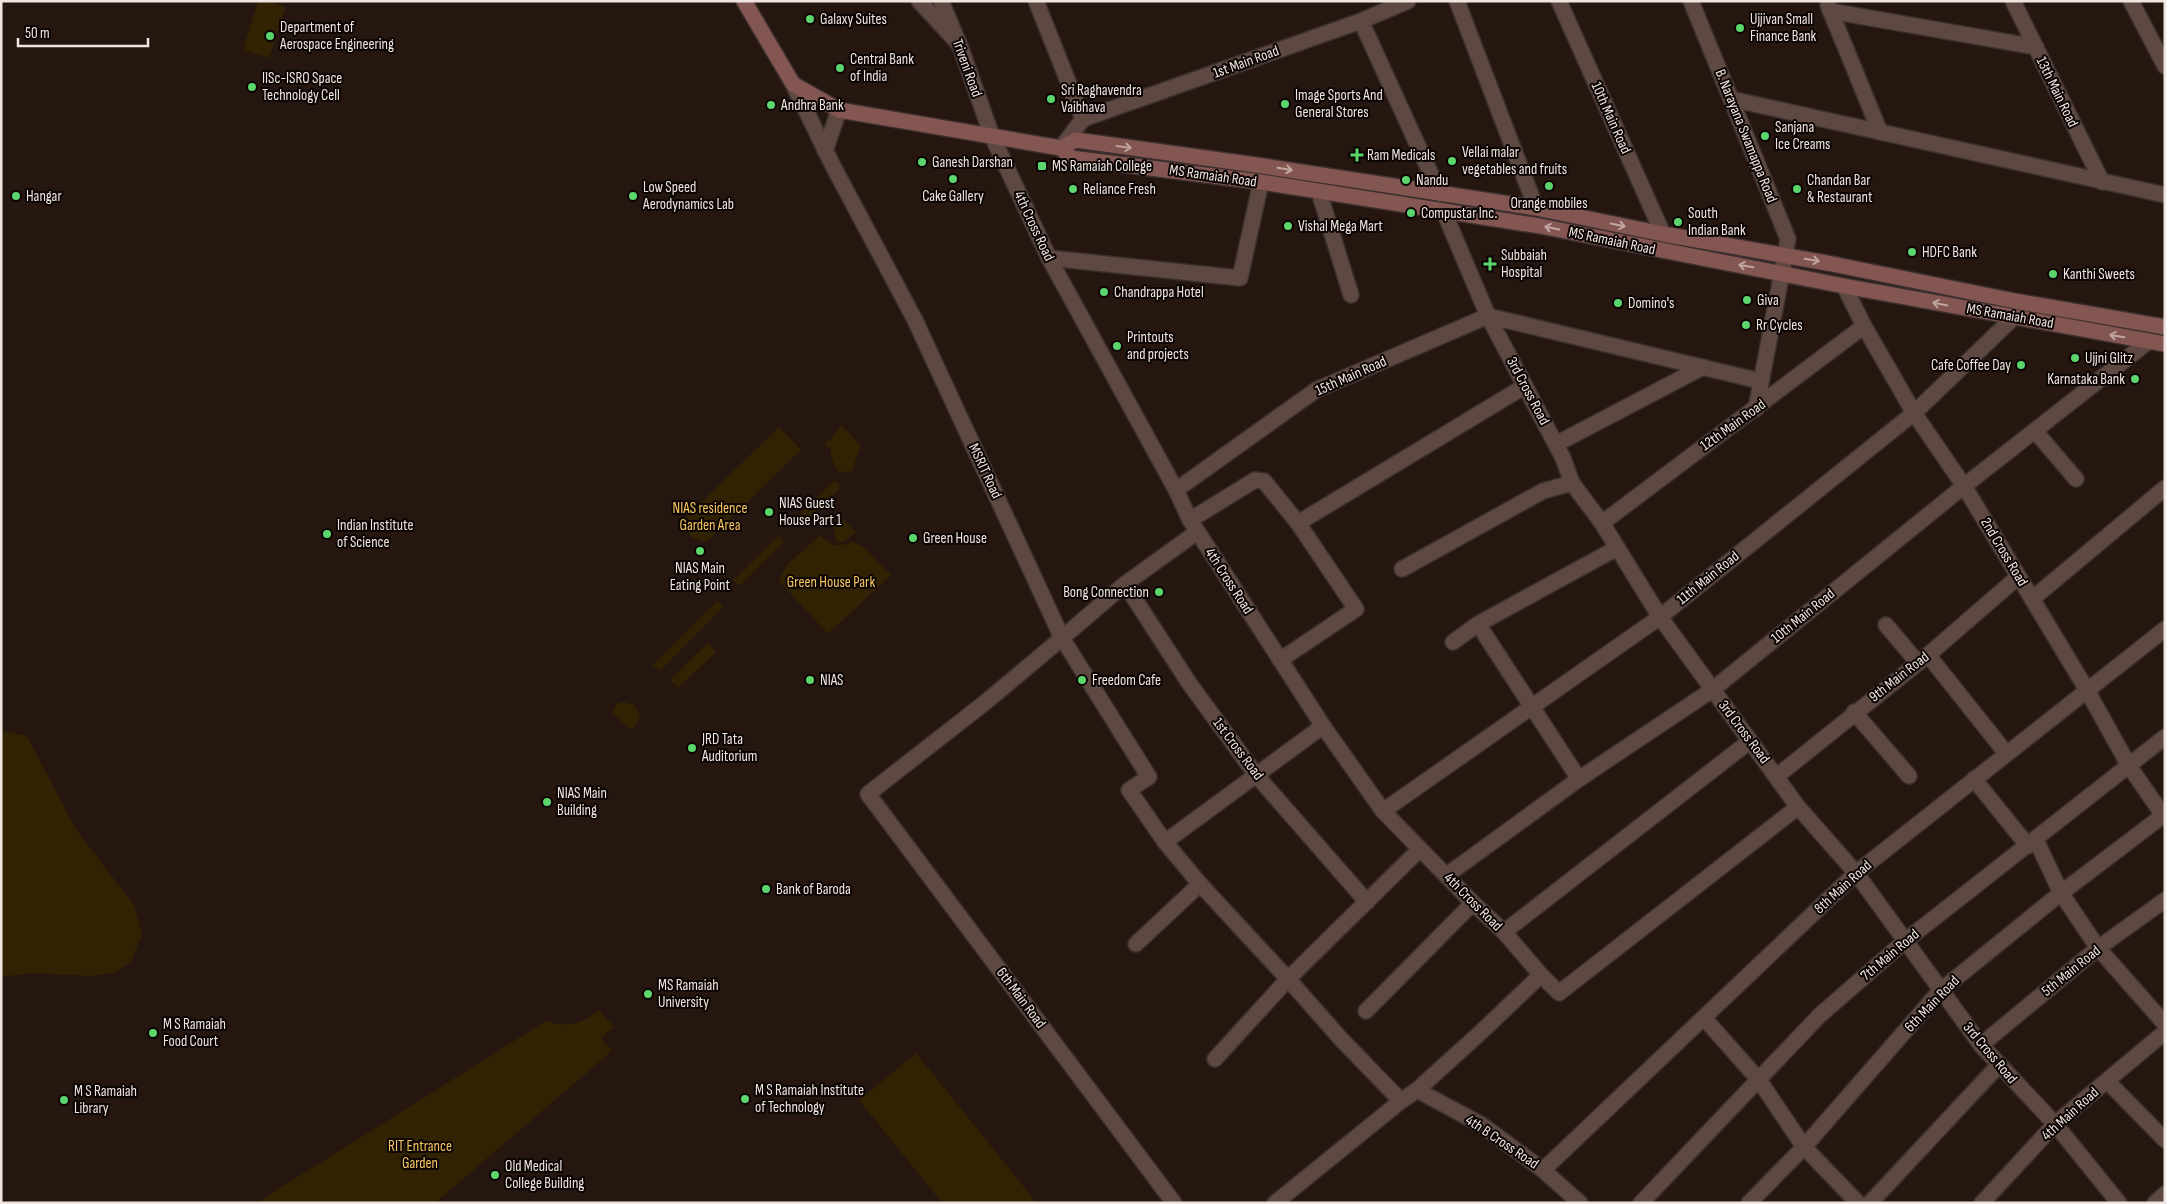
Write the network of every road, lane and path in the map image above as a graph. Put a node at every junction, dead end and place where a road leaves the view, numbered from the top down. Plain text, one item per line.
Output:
1 (744, 1) edge
2 (919, 1) edge
3 (941, 1) edge
4 (1036, 1) edge
5 (1408, 1) edge
6 (1457, 1) edge
7 (1559, 1) edge
8 (1691, 1) edge
9 (2013, 1) edge
10 (2131, 1) edge
11 (1828, 6) edge
12 (1361, 21) junction
13 (960, 46) junction
14 (2036, 48) junction
15 (2165, 66) edge
16 (793, 84) junction
17 (1731, 99) junction
18 (838, 110) junction
19 (1083, 119) junction
20 (1880, 132) junction
21 (992, 136) junction
22 (1061, 148) junction
23 (825, 151) junction
24 (1261, 182) junction
25 (2102, 182) junction
26 (1319, 192) junction
27 (1440, 194) junction
28 (2165, 195) edge
29 (1536, 208) junction
30 (1444, 212) junction
31 (1663, 234) junction
32 (1786, 256) junction
33 (1049, 258) junction
34 (1782, 272) junction
35 (1844, 286) junction
36 (1351, 295) dead end
37 (1488, 316) junction
38 (2012, 318) junction
39 (1864, 326) junction
40 (2165, 327) edge
41 (2149, 342) junction
42 (2165, 344) edge
43 (1703, 367) junction
44 (1760, 381) junction
45 (1525, 386) junction
46 (1756, 409) junction
47 (1914, 413) junction
48 (2035, 431) junction
49 (1556, 444) junction
50 (2076, 478) dead end
51 (1572, 483) junction
52 (1964, 486) junction
53 (2165, 488) edge
54 (1176, 490) junction
55 (1298, 523) junction
56 (1602, 523) junction
57 (1193, 526) junction
58 (1617, 548) junction
59 (1402, 569) dead end
60 (2018, 577) junction
61 (1125, 584) junction
62 (2032, 599) junction
63 (1660, 617) junction
64 (1478, 624) junction
65 (1886, 625) dead end
66 (2165, 629) edge
67 (1062, 638) junction
68 (1453, 642) dead end
69 (1923, 659) junction
70 (1280, 660) junction
71 (1712, 690) junction
72 (2087, 690) junction
73 (1532, 707) junction
74 (1854, 712) junction
75 (1323, 726) junction
76 (2165, 738) edge
77 (1750, 740) junction
78 (2006, 753) junction
79 (2129, 766) junction
80 (1257, 776) junction
81 (1777, 776) junction
82 (1909, 776) dead end
83 (1579, 779) junction
84 (1974, 780) junction
85 (1798, 807) junction
86 (1383, 811) junction
87 (2164, 816) edge
88 (1165, 842) junction
89 (2032, 843) junction
90 (1420, 849) junction
91 (1856, 874) junction
92 (1447, 875) junction
93 (1200, 884) junction
94 (2061, 893) junction
95 (2165, 900) edge
96 (1367, 902) junction
97 (1473, 903) junction
98 (1504, 932) junction
99 (1904, 941) junction
100 (1136, 944) dead end
101 (2098, 948) junction
102 (1541, 975) junction
103 (1288, 979) junction
104 (1940, 991) junction
105 (1366, 1011) dead end
106 (1704, 1018) junction
107 (2165, 1024) edge
108 (2165, 1032) edge
109 (1981, 1045) junction
110 (1215, 1059) dead end
111 (1998, 1066) junction
112 (1759, 1080) junction
113 (2108, 1082) junction
114 (1417, 1090) junction
115 (1400, 1101) junction
116 (2055, 1124) junction
117 (2165, 1140) edge
118 (1804, 1147) junction
119 (1543, 1170) junction
120 (2165, 1194) edge
121 (1988, 1201) edge
122 (1174, 1203) edge
123 (1275, 1203) edge
124 (1580, 1203) edge
125 (1642, 1203) edge
126 (1749, 1203) edge
127 (1858, 1203) edge
128 (1870, 1203) edge
129 (2118, 1203) edge
130 (2156, 1203) edge

1 - 16 main road, MS Ramaiah Road
2 - 13 street
3 - 13 street, Triveni Road
4 - 19 street
5 - 12 street, 1st Main Road
6 - 29 street
7 - 31 street, 10th Main Road
8 - 17 street, B. Narayana Swamappa Road
9 - 14 street, 13th Main Road
10 - 15 street
11 - 14 street
11 - 20 street
12 - 19 street, 1st Main Road
12 - 27 street
13 - 21 street, Triveni Road
14 - 25 street, 13th Main Road
16 - 18 main road, MS Ramaiah Road
16 - 23 street, MSRIT Road
17 - 20 street
17 - 32 street, B. Narayana Swamappa Road
18 - 21 main road, MS Ramaiah Road
18 - 23 street
19 - 22 street
20 - 25 street
21 - 22 main road, MS Ramaiah Road
21 - 33 street, 4th Cross Road
22 - 24 main road, MS Ramaiah Road
22 -> 27 main road, MS Ramaiah Road
23 - 67 street, MSRIT Road
24 - 26 main road, MS Ramaiah Road
24 - 33 street
25 - 28 street
26 - 30 main road, MS Ramaiah Road
26 - 36 street
27 - 29 main road, MS Ramaiah Road
29 -> 31 main road, MS Ramaiah Road
34 -> 30 main road, MS Ramaiah Road
30 - 37 street, 3rd Cross Road
31 - 32 main road, MS Ramaiah Road
32 - 34 street, B. Narayana Swamappa Road
32 -> 40 main road, MS Ramaiah Road
33 - 54 street, 4th Cross Road
34 - 35 main road, MS Ramaiah Road
34 - 44 street, B. Narayana Swamappa Road
38 -> 35 main road, MS Ramaiah Road
35 - 39 street, 2nd Cross Road
37 - 43 street
37 - 45 street, 3rd Cross Road
37 - 54 street, 15th Main Road
41 -> 38 main road, MS Ramaiah Road
38 - 47 street, 11th Main Road
39 - 46 street, 12th Main Road
39 - 47 street, 2nd Cross Road
41 - 42 main road, MS Ramaiah Road
41 - 48 street, 10th Main Road
43 - 44 street
43 - 49 street
44 - 46 street, B. Narayana Swamappa Road
45 - 49 street, 3rd Cross Road
45 - 55 street
46 - 56 street, 12th Main Road
47 - 52 street, 2nd Cross Road
47 - 63 street, 11th Main Road
48 - 50 street
48 - 52 street, 10th Main Road
49 - 51 street, 3rd Cross Road
51 - 56 street, 3rd Cross Road
51 - 59 street
52 - 60 street, 2nd Cross Road
52 - 71 street, 10th Main Road
53 - 62 street
54 - 57 street, 4th Cross Road
55 - 57 street
55 - 70 street
56 - 58 street, 3rd Cross Road
57 - 61 street
57 - 70 street, 4th Cross Road
58 - 63 street, 3rd Cross Road
58 - 64 street
60 - 62 street, 2nd Cross Road
60 - 69 street, 9th Main Road
61 - 67 street
61 - 80 street, 1st Cross Road
62 - 72 street, 2nd Cross Road
63 - 71 street, 3rd Cross Road
63 - 73 street, 11th Main Road
64 - 68 street
64 - 73 street
65 - 69 street
66 - 72 street, 8th Main Road
67 - 88 street, MSRIT Road
67 - 122 street, 6th Main Road
69 - 74 street, 9th Main Road
69 - 78 street
70 - 75 street, 4th Cross Road
71 - 77 street, 3rd Cross Road
71 - 83 street, 10th Main Road
72 - 78 street, 8th Main Road
72 - 79 street, 2nd Cross Road
73 - 83 street
73 - 86 street, 11th Main Road
74 - 81 street, 9th Main Road
74 - 82 street
75 - 80 street
75 - 86 street, 4th Cross Road
76 - 79 street, 7th Main Road
77 - 81 street, 3rd Cross Road
77 - 98 street
78 - 84 street, 8th Main Road
79 - 87 street, 2nd Cross Road
79 - 89 street, 7th Main Road
80 - 88 street
80 - 96 street, 1st Cross Road
81 - 85 street, 3rd Cross Road
83 - 92 street, 10th Main Road
84 - 89 street
84 - 91 street, 8th Main Road
85 - 91 street, 3rd Cross Road
85 - 102 street, 4th Cross Road
86 - 90 street, 4th Cross Road
87 - 94 street, 6th Main Road
88 - 93 street
89 - 94 street
89 - 99 street, 7th Main Road
90 - 92 street, 4th Cross Road
90 - 96 street
91 - 99 street, 3rd Cross Road
91 - 106 street, 8th Main Road
92 - 97 street, 4th Cross Road
93 - 100 street
93 - 103 street
94 - 101 street
94 - 104 street, 6th Main Road
95 - 101 street, 5th Main Road
96 - 103 street
97 - 98 street, 4th Cross Road
97 - 105 street
98 - 102 street, 4th Cross Road
99 - 104 street, 3rd Cross Road
99 - 112 street, 7th Main Road
101 - 107 street
101 - 109 street, 5th Main Road
102 - 114 street
103 - 110 street
103 - 115 street
104 - 109 street, 3rd Cross Road
104 - 118 street, 6th Main Road
106 - 112 street
106 - 119 street, 8th Main Road
108 - 113 street, 4th Main Road
109 - 111 street, 3rd Cross Road
111 - 116 street, 3rd Cross Road
111 - 128 street
112 - 118 street
112 - 125 street, 7th Main Road
113 - 116 street, 4th Main Road
113 - 117 street
114 - 115 street
114 - 119 street, 4th B Cross Road
115 - 123 street
116 - 121 street, 4th Main Road
116 - 129 street, 3rd Cross Road
118 - 126 street, 6th Main Road
118 - 127 street
119 - 124 street, 4th B Cross Road
120 - 130 street

